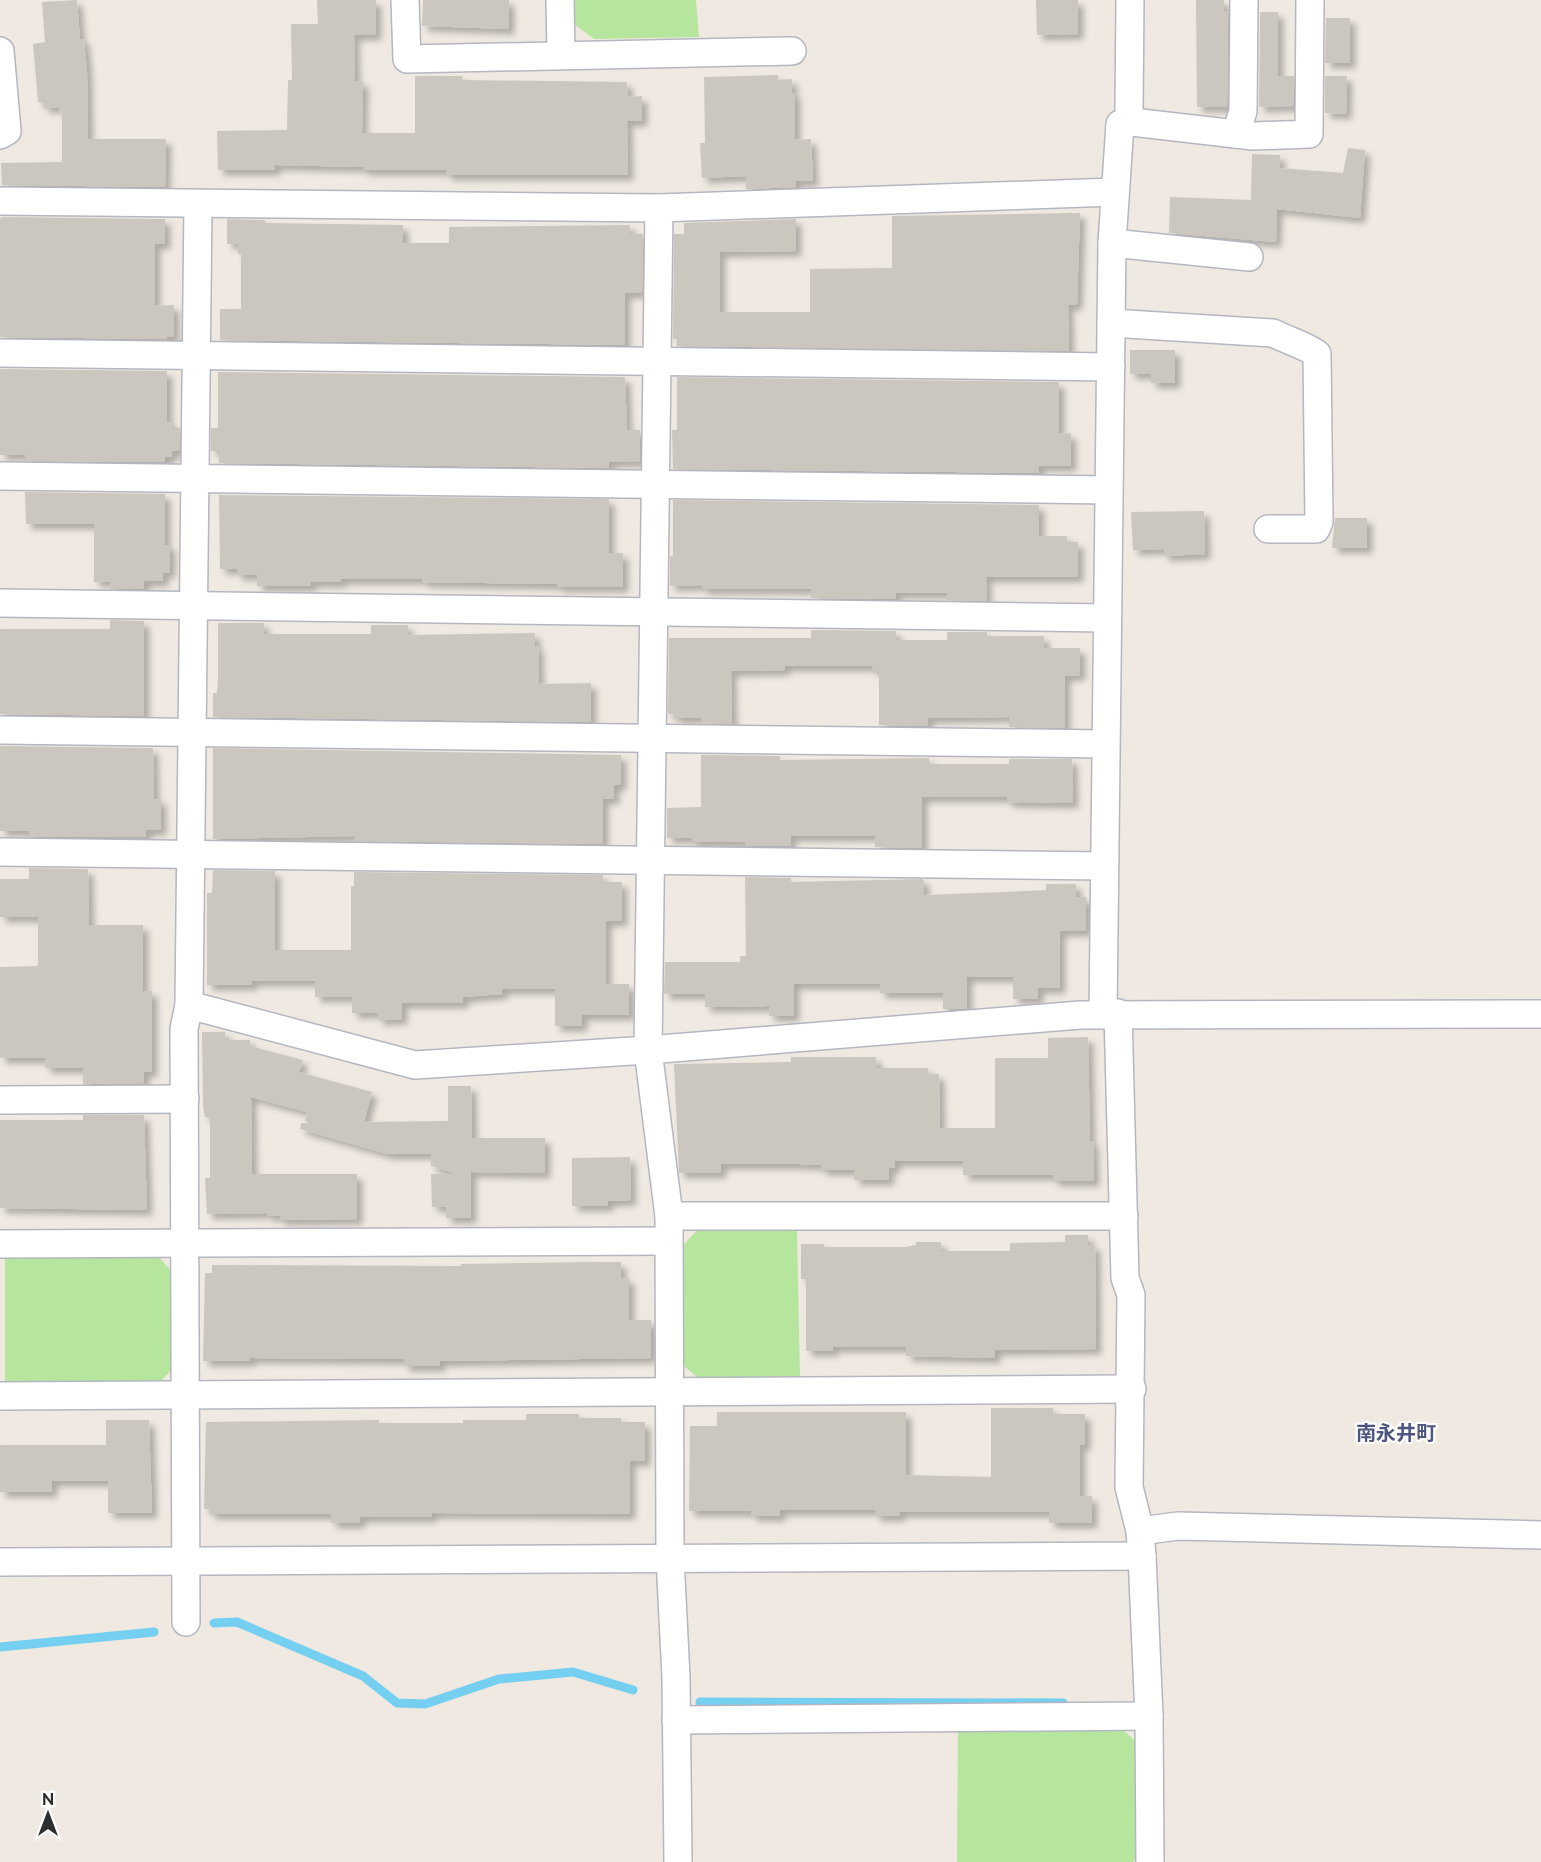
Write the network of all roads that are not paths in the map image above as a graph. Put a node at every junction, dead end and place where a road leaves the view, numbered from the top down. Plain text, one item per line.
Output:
1 (405, 0) edge
2 (560, 0) edge
3 (1130, 0) edge
4 (1244, 0) edge
5 (1310, 0) edge
6 (0, 51) edge
7 (792, 51) dead end
8 (561, 56) junction
9 (1132, 122) junction
10 (1236, 134) junction
11 (0, 135) edge
12 (1114, 192) junction
13 (0, 201) edge
14 (198, 204) junction
15 (659, 208) junction
16 (1112, 243) junction
17 (1249, 257) dead end
18 (1111, 323) junction
19 (0, 353) edge
20 (196, 357) junction
21 (656, 362) junction
22 (1111, 367) junction
23 (0, 476) edge
24 (195, 479) junction
25 (655, 486) junction
26 (1108, 490) junction
27 (1269, 529) dead end
28 (0, 603) edge
29 (193, 605) junction
30 (652, 612) junction
31 (1106, 618) junction
32 (0, 730) edge
33 (192, 733) junction
34 (650, 740) junction
35 (1105, 744) junction
36 (0, 852) edge
37 (190, 854) junction
38 (649, 861) junction
39 (1104, 866) junction
40 (189, 1005) junction
41 (1110, 1013) junction
42 (1541, 1014) edge
43 (648, 1050) junction
44 (185, 1099) junction
45 (0, 1100) edge
46 (1124, 1216) junction
47 (668, 1228) junction
48 (185, 1243) junction
49 (0, 1244) edge
50 (1132, 1389) junction
51 (670, 1394) junction
52 (0, 1396) edge
53 (187, 1396) junction
54 (1541, 1535) edge
55 (1141, 1544) junction
56 (670, 1558) junction
57 (186, 1561) junction
58 (0, 1562) edge
59 (186, 1622) dead end
60 (1149, 1716) junction
61 (676, 1720) junction
62 (678, 1862) edge
63 (1150, 1862) edge

1 - 8 street
2 - 8 street
3 - 9 street
4 - 10 street
5 - 10 street
6 - 11 street
7 - 8 street
9 - 10 street
9 - 12 street
12 - 15 street
12 - 16 street
13 - 14 street
14 - 15 street
14 - 20 street
15 - 21 street
16 - 17 street
16 - 18 street
18 - 22 street
18 - 27 street
19 - 20 street
20 - 21 street
20 - 24 street
21 - 22 street
21 - 25 street
22 - 26 street
23 - 24 street
24 - 25 street
24 - 29 street
25 - 26 street
25 - 30 street
26 - 31 street
28 - 29 street
29 - 30 street
29 - 33 street
30 - 31 street
30 - 34 street
31 - 35 street
32 - 33 street
33 - 34 street
33 - 37 street
34 - 35 street
34 - 38 street
35 - 39 street
36 - 37 street
37 - 38 street
37 - 40 street
38 - 39 street
38 - 43 street
39 - 41 street
40 - 43 street
40 - 44 street
41 - 42 street
41 - 43 street
41 - 46 street
43 - 47 street
44 - 45 street
44 - 48 street
46 - 47 street
46 - 50 street
47 - 48 street
47 - 51 street
48 - 49 street
48 - 53 street
50 - 51 street
50 - 55 street
51 - 53 street
51 - 56 street
52 - 53 street
53 - 57 street
54 - 55 street
55 - 56 street
55 - 60 street
56 - 57 street
56 - 61 street
57 - 58 street
57 - 59 street
60 - 61 street
60 - 63 street
61 - 62 street

